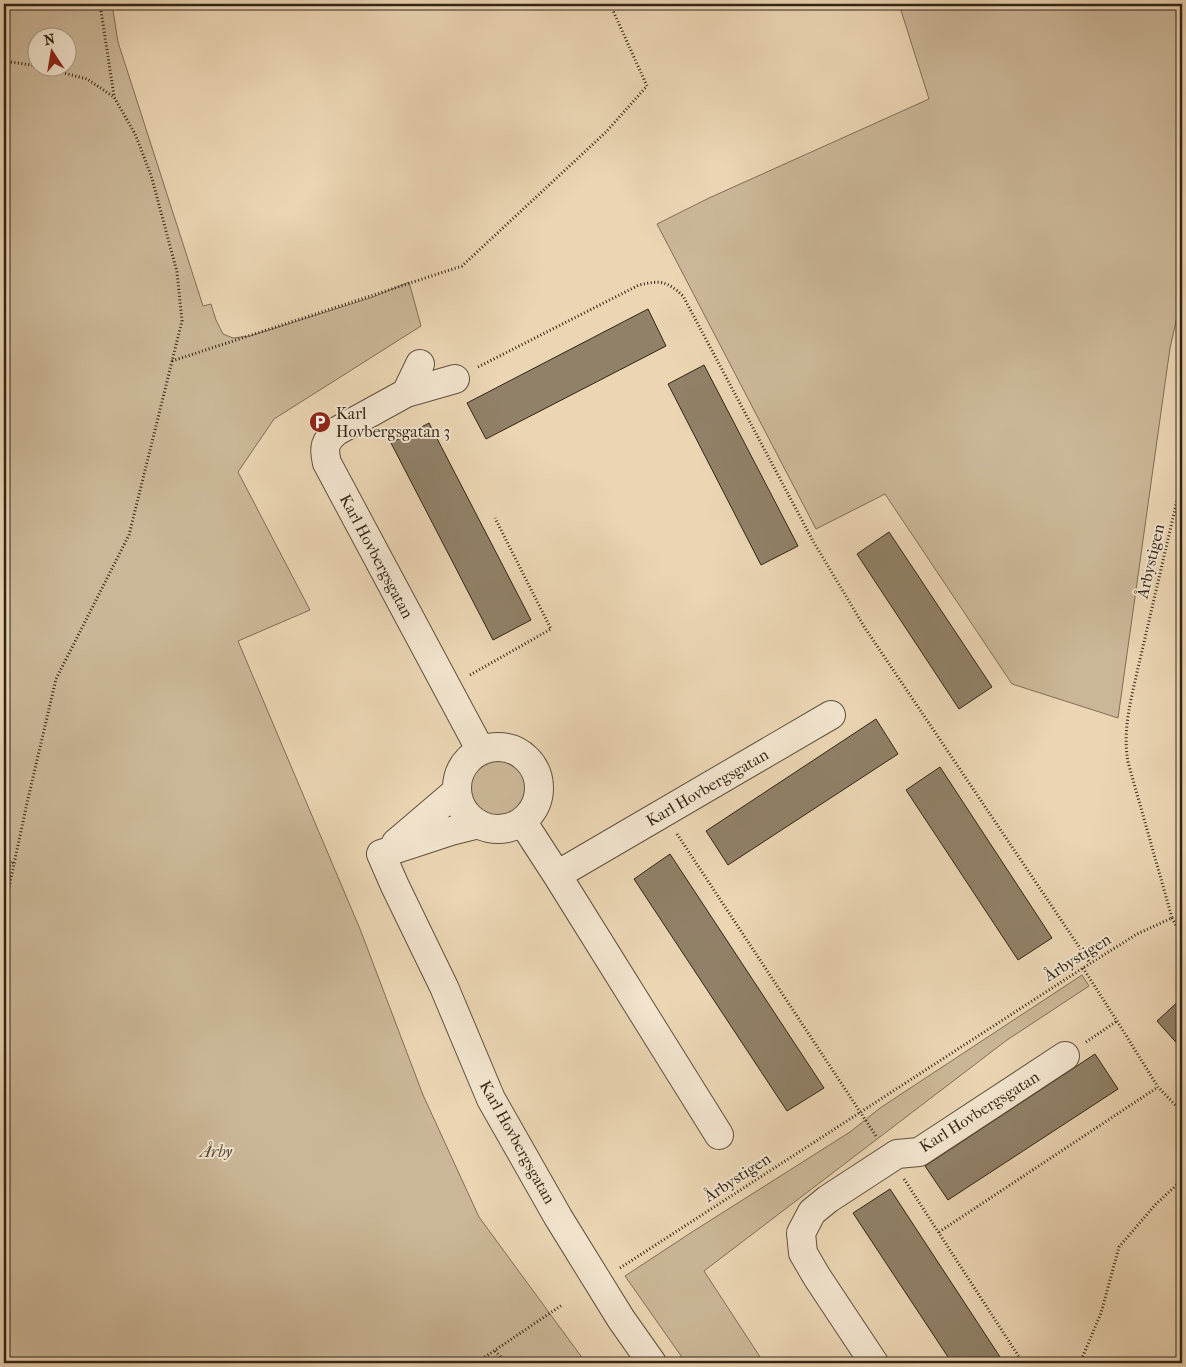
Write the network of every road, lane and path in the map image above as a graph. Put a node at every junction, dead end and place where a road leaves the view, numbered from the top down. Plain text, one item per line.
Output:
1 (100, 4) edge
2 (610, 4) edge
3 (4, 61) edge
4 (28, 65) edge
5 (78, 77) edge
6 (114, 97) junction
7 (172, 361) junction
8 (420, 364) dead end
9 (455, 379) joint
10 (406, 394) junction
11 (1182, 479) edge
12 (496, 518) dead end
13 (447, 688) junction
14 (831, 715) dead end
15 (481, 751) junction
16 (457, 792) junction
17 (663, 813) junction
18 (522, 821) junction
19 (479, 824) junction
20 (381, 854) junction
21 (14, 860) junction
22 (4, 870) edge
23 (557, 875) junction
24 (4, 910) edge
25 (1172, 918) junction
26 (1182, 934) edge
27 (1090, 963) junction
28 (1082, 968) junction
29 (1117, 1020) junction
30 (1065, 1056) joint
31 (1158, 1087) junction
32 (860, 1112) junction
33 (1182, 1112) edge
34 (719, 1135) dead end
35 (890, 1158) junction
36 (1182, 1180) edge
37 (939, 1232) junction
38 (620, 1268) dead end
39 (562, 1306) dead end
40 (495, 1351) junction
41 (476, 1363) edge
42 (518, 1363) edge
43 (652, 1363) edge
44 (874, 1363) edge
45 (1023, 1363) edge
46 (1080, 1363) edge

1 - 6 path
2 - 7 path
3 - 4 path
5 - 6 path
6 - 7 path
7 - 21 path
8 - 10 street
9 - 10 street, Karl Hovbergsgatan
9 - 27 path
10 - 13 street, Karl Hovbergsgatan
11 - 25 path, Årbystigen
12 - 13 path
13 - 15 street, Karl Hovbergsgatan
14 - 17 street, Karl Hovbergsgatan
15 - 16 street
15 - 18 street
16 - 19 street
16 - 20 street
17 - 23 street, Karl Hovbergsgatan
17 - 32 path
18 - 19 street
18 - 23 street
19 - 20 street
20 - 43 street, Karl Hovbergsgatan
21 - 22 path
21 - 24 path
23 - 34 street
25 - 26 path
25 - 27 path, Årbystigen
27 - 28 path, Årbystigen
28 - 29 path
28 - 32 path, Årbystigen
29 - 30 path
29 - 31 path
30 - 35 street, Karl Hovbergsgatan
31 - 33 path
31 - 37 path
32 - 35 path
32 - 38 path, Årbystigen
35 - 37 path
35 - 44 street, Karl Hovbergsgatan
36 - 46 path
37 - 45 path
39 - 40 path
40 - 41 path
40 - 42 path

